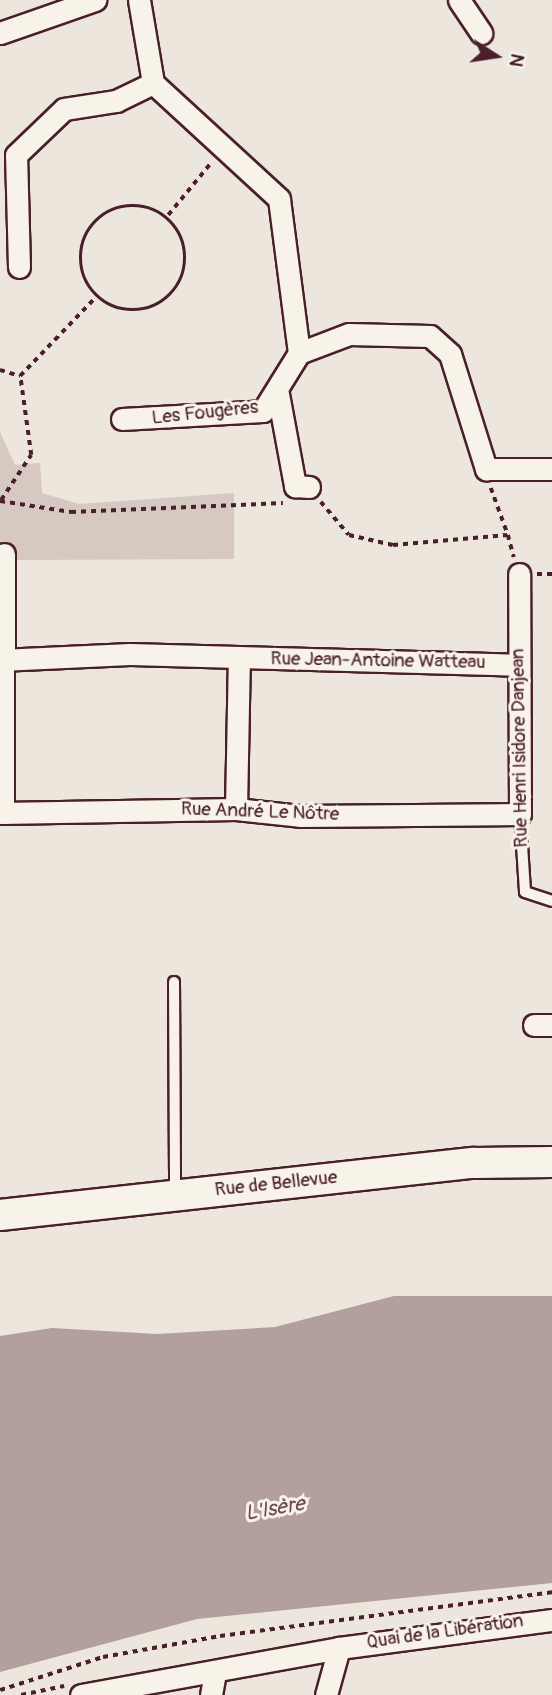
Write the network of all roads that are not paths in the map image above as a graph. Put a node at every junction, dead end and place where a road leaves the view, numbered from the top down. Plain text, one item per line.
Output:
1 (95, 0) edge
2 (139, 0) edge
3 (459, 0) edge
4 (0, 33) edge
5 (481, 33) dead end
6 (153, 83) junction
7 (8, 152) edge
8 (19, 267) dead end
9 (299, 353) junction
10 (278, 394) junction
11 (122, 419) dead end
12 (552, 469) edge
13 (312, 497) road end
14 (4, 554) dead end
15 (519, 574) road end
16 (239, 657) junction
17 (3, 659) edge
18 (516, 665) junction
19 (236, 809) junction
20 (1, 813) edge
21 (520, 814) junction
22 (552, 901) edge
23 (174, 982) dead end
24 (552, 1162) edge
25 (175, 1196) junction
26 (0, 1215) edge
27 (552, 1619) edge
28 (339, 1648) junction
29 (215, 1672) junction
30 (81, 1695) edge
31 (211, 1695) edge
32 (326, 1695) edge

1 - 4 street
2 - 6 street
3 - 5 street
6 - 7 street
6 - 9 street
7 - 8 street
9 - 10 street, Les Fougères
9 - 12 street
10 - 11 street, Les Fougères
10 - 13 street
14 - 17 street
15 - 18 street, Rue Henri Isidore Danjean
16 - 17 street, Rue Jean-Antoine Watteau
16 - 18 street, Rue Jean-Antoine Watteau
16 - 19 street
17 - 20 street
18 - 21 street, Rue Henri Isidore Danjean
19 - 20 street, Rue André Le Nôtre
19 - 21 street, Rue André Le Nôtre
21 - 22 lane, Rue Henri Isidore Danjean
23 - 25 lane
24 - 25 street, Rue de Bellevue
25 - 26 street, Rue de Bellevue
27 - 28 street, Quai de la Libération
28 - 29 street, Quai de la Libération
28 - 32 street
29 - 30 street, Quai de la Libération
29 - 31 street

